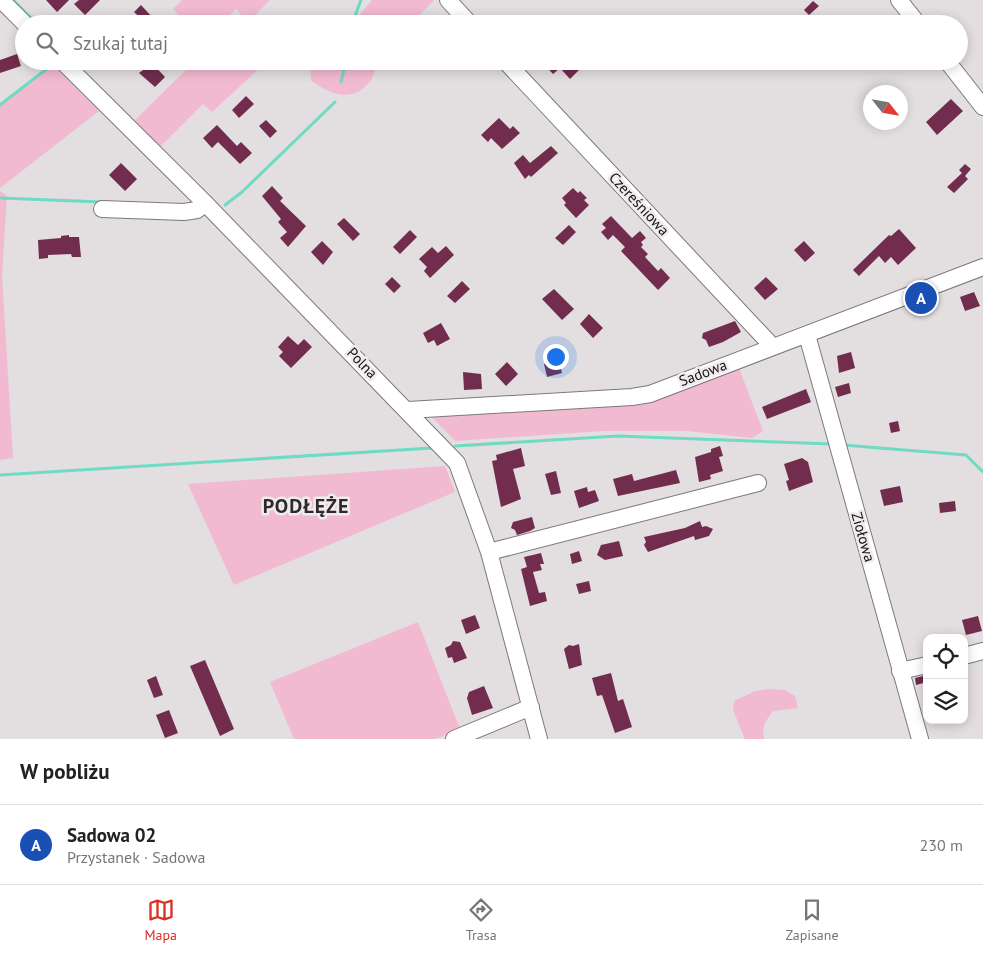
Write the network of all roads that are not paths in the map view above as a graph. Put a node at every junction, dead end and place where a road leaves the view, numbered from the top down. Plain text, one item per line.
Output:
1 (1, 0) edge
2 (448, 0) edge
3 (899, 0) edge
4 (16, 15) edge
5 (462, 15) edge
6 (911, 15) edge
7 (71, 70) edge
8 (513, 70) edge
9 (954, 70) edge
10 (983, 107) edge
11 (205, 203) junction
12 (102, 209) dead end
13 (983, 267) edge
14 (807, 335) junction
15 (773, 347) junction
16 (408, 410) junction
17 (758, 483) dead end
18 (489, 552) junction
19 (983, 651) edge
20 (968, 655) edge
21 (923, 666) edge
22 (900, 671) junction
23 (531, 707) junction
24 (454, 739) edge
25 (539, 739) edge
26 (920, 739) edge

1 - 4 street
2 - 5 street
3 - 6 street
7 - 11 street, Polna
8 - 15 street, Czereśniowa
9 - 10 street
11 - 12 street
11 - 16 street, Polna
13 - 14 street, Sadowa
14 - 15 street, Sadowa
14 - 22 street, Ziołowa
15 - 16 street, Sadowa
16 - 18 street, Polna
17 - 18 street
18 - 23 street, Polna
19 - 20 street
21 - 22 street
22 - 26 street, Ziołowa
23 - 24 street
23 - 25 street, Polna

